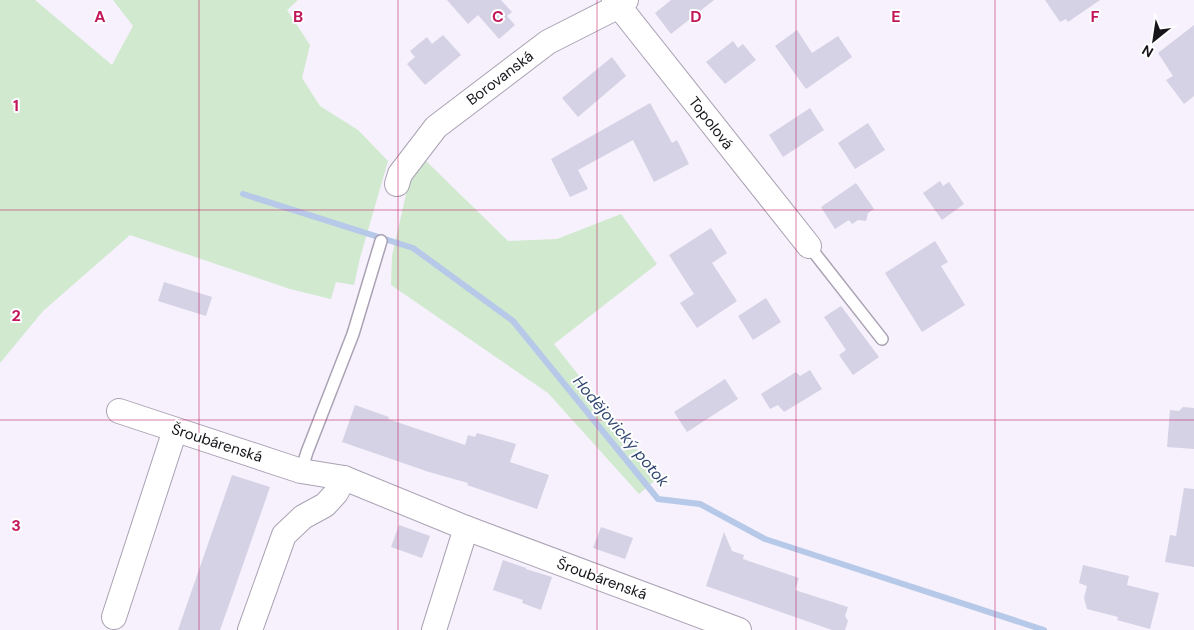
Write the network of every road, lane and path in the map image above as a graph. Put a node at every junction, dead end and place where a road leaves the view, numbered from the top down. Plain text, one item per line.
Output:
1 (620, 2) edge
2 (398, 184) dead end
3 (381, 241) dead end
4 (808, 246) joint
5 (882, 338) dead end
6 (119, 411) dead end
7 (175, 430) junction
8 (301, 471) junction
9 (344, 478) junction
10 (466, 528) junction
11 (114, 617) dead end
12 (250, 630) edge
13 (434, 630) edge
14 (739, 630) edge

1 - 2 street, Borovanská
1 - 4 street, Topolová
3 - 8 lane
4 - 5 lane
6 - 7 street, Šroubárenská
7 - 8 street, Šroubárenská
7 - 11 street
8 - 9 street, Šroubárenská
9 - 10 street, Šroubárenská
9 - 12 street
10 - 13 street
10 - 14 street, Šroubárenská

